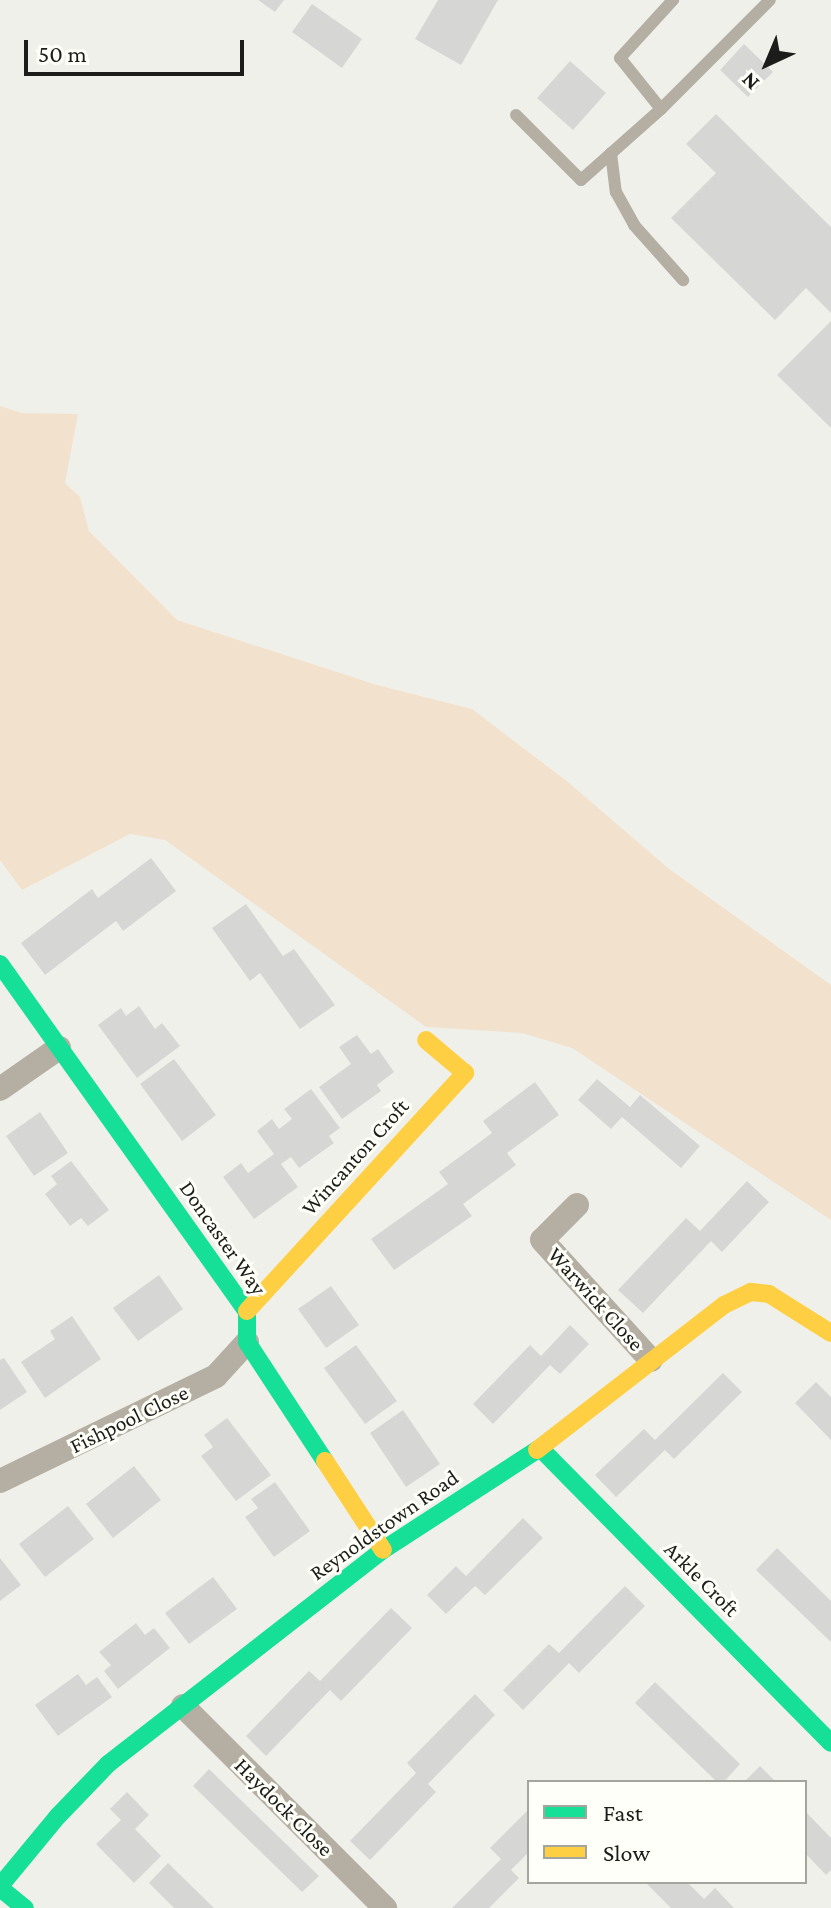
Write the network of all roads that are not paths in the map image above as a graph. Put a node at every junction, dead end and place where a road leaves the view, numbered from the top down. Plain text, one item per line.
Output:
1 (673, 0) edge
2 (770, 0) edge
3 (661, 109) junction
4 (516, 115) dead end
5 (611, 153) junction
6 (683, 280) dead end
7 (0, 964) edge
8 (426, 1040) dead end
9 (59, 1048) junction
10 (0, 1089) edge
11 (577, 1205) dead end
12 (247, 1311) junction
13 (831, 1333) edge
14 (247, 1342) junction
15 (651, 1360) junction
16 (540, 1448) junction
17 (0, 1481) edge
18 (383, 1550) junction
19 (183, 1706) junction
20 (831, 1743) edge
21 (0, 1887) edge
22 (25, 1908) edge
23 (385, 1908) edge

1 - 3 lane
2 - 3 lane
3 - 5 lane
4 - 5 lane
5 - 6 lane
7 - 9 street, Doncaster Way
8 - 12 street, Wincanton Croft
9 - 10 street
9 - 12 street, Doncaster Way
11 - 15 street, Warwick Close
12 - 14 street, Doncaster Way
13 - 15 street, Reynoldstown Road
14 - 17 street, Fishpool Close
14 - 18 street
15 - 16 street, Reynoldstown Road
16 - 18 street, Reynoldstown Road
16 - 20 street, Arkle Croft
18 - 19 street, Reynoldstown Road
19 - 21 street, Reynoldstown Road
19 - 23 street, Haydock Close
21 - 22 street

